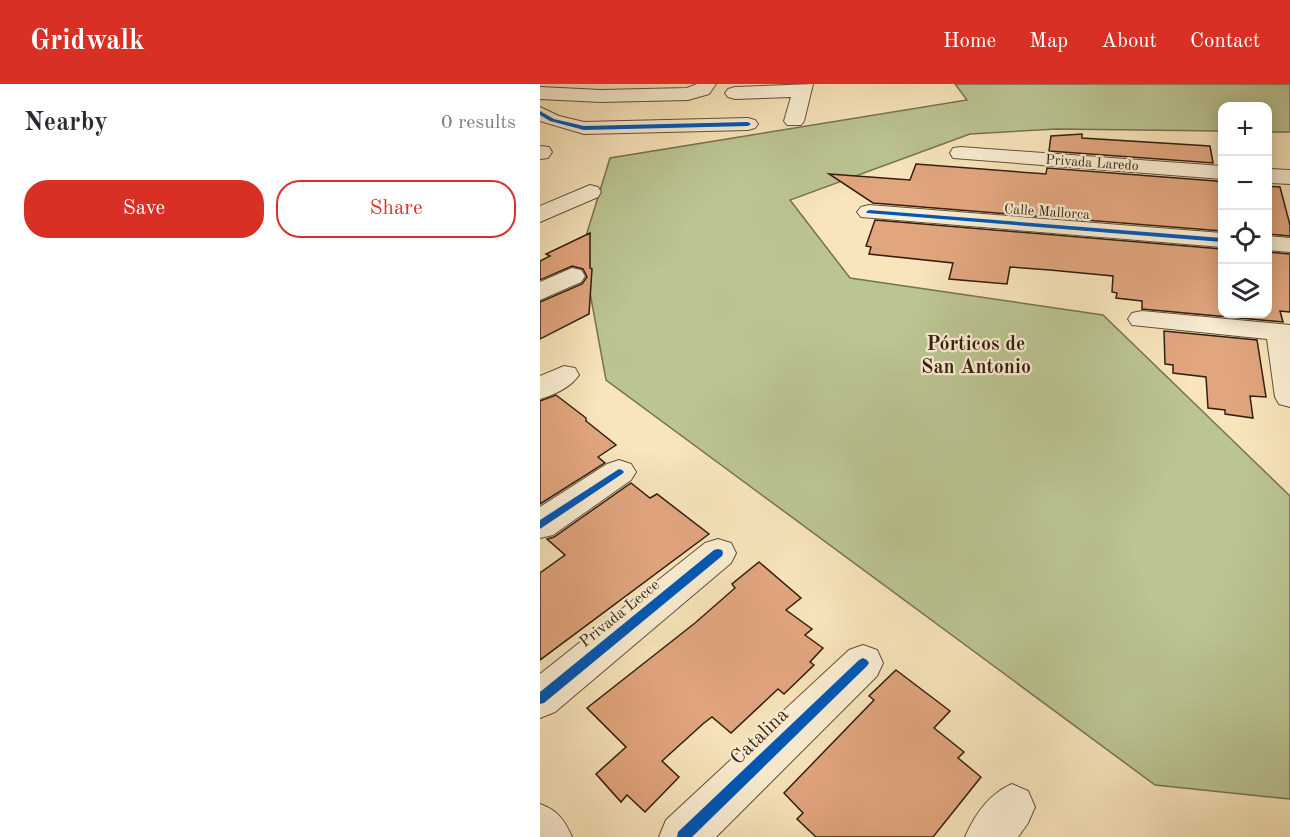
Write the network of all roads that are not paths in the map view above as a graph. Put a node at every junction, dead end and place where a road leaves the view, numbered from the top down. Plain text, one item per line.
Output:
1 (707, 84) edge
2 (803, 87) edge
3 (540, 93) edge
4 (735, 93) dead end
5 (540, 113) edge
6 (794, 121) dead end
7 (748, 124) dead end
8 (962, 153) dead end
9 (1218, 173) edge
10 (1272, 176) edge
11 (1290, 177) edge
12 (590, 192) dead end
13 (868, 212) dead end
14 (540, 215) edge
15 (1218, 240) edge
16 (1272, 243) edge
17 (1290, 245) edge
18 (572, 276) dead end
19 (540, 292) edge
20 (1142, 319) dead end
21 (1285, 333) edge
22 (1290, 397) edge
23 (619, 472) dead end
24 (540, 525) edge
25 (718, 553) dead end
26 (862, 663) dead end
27 (540, 699) edge
28 (540, 827) edge
29 (548, 837) edge
30 (683, 837) edge

1 - 3 street
2 - 4 street
2 - 6 street
5 - 7 street
8 - 9 street, Privada Laredo
10 - 11 street
12 - 14 street
13 - 15 street, Calle Mallorca
16 - 17 street
18 - 19 street
20 - 21 street
21 - 22 street
23 - 24 street
25 - 27 street, Privada Lecce
26 - 30 street, Catalina
28 - 29 street

